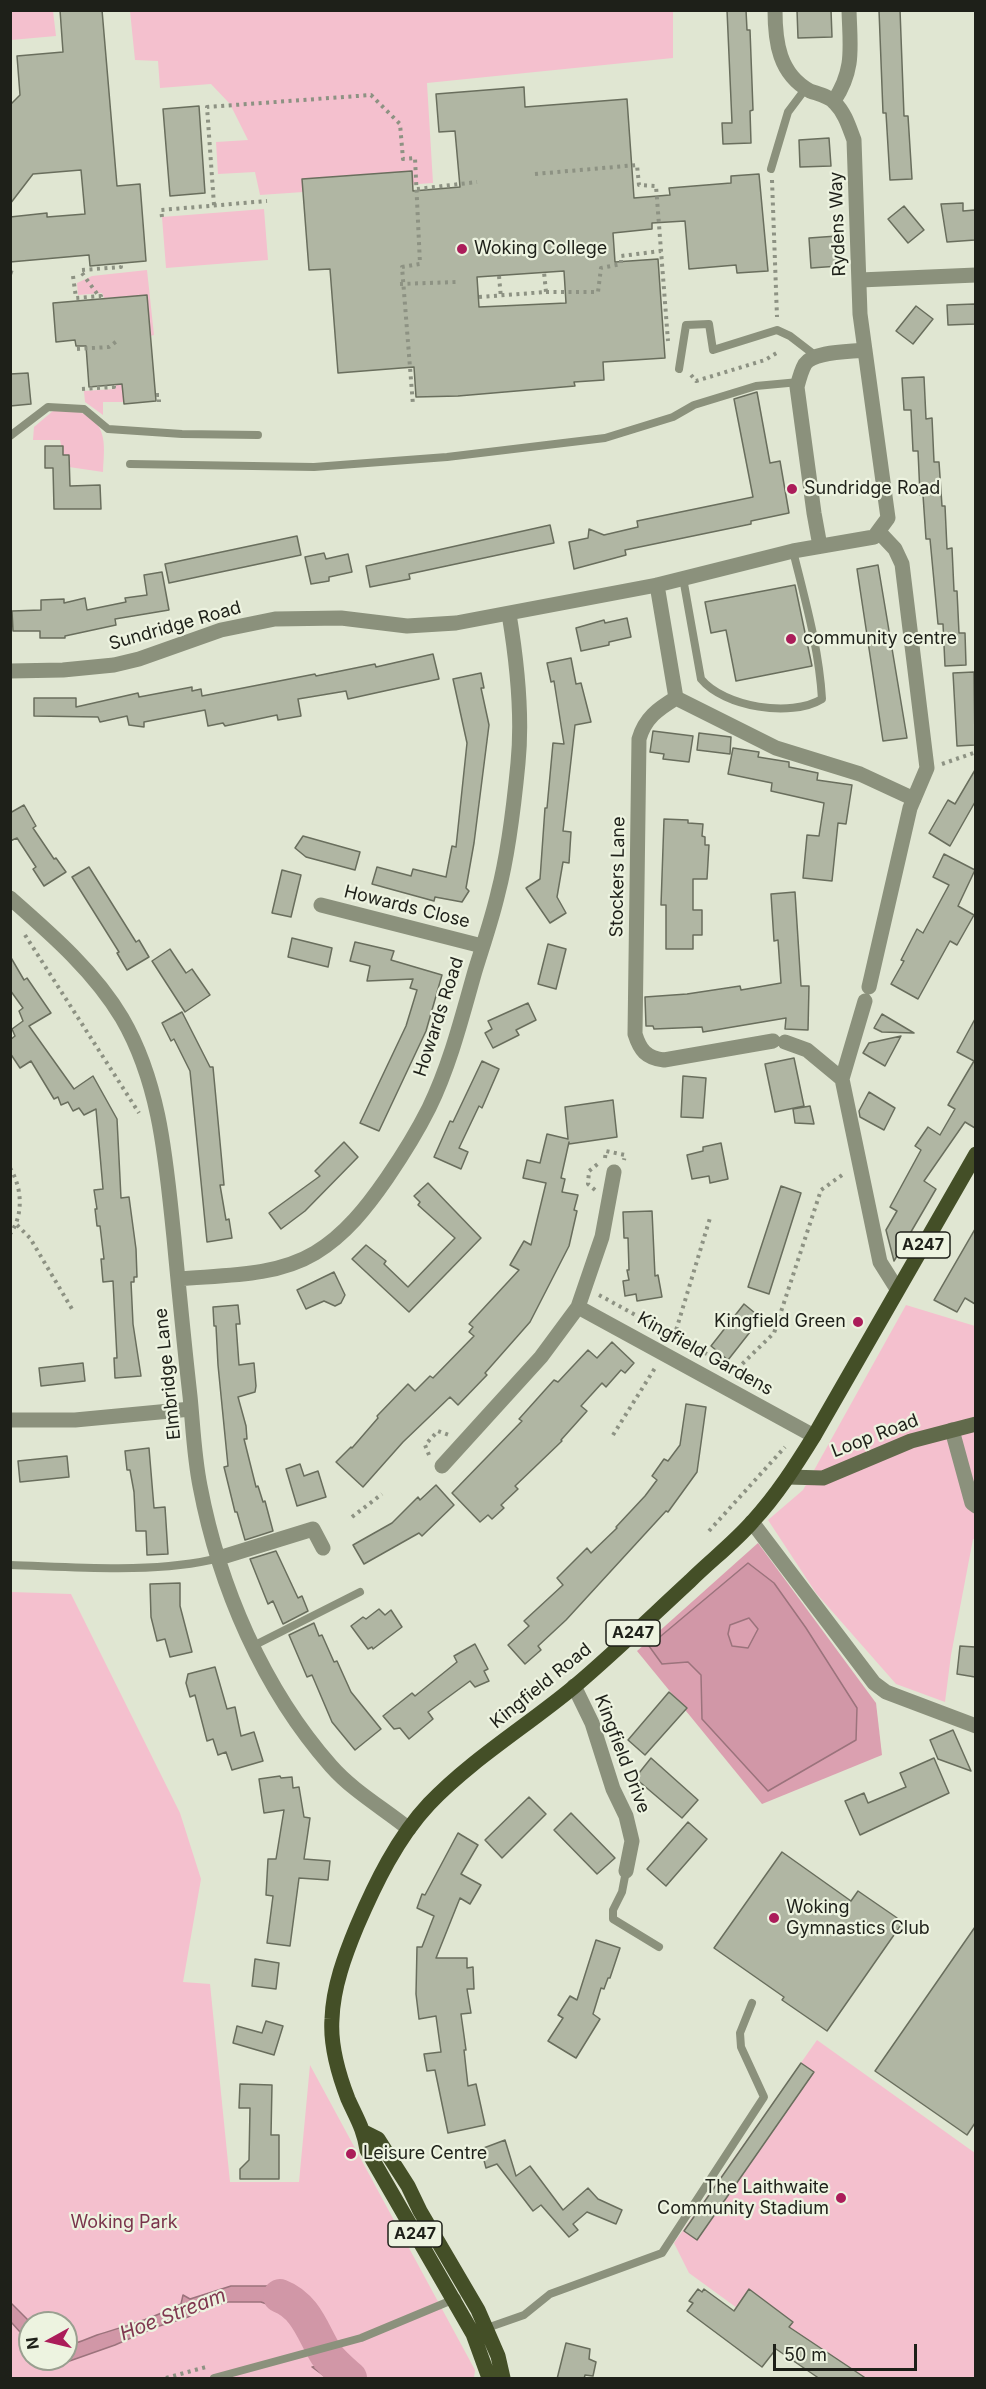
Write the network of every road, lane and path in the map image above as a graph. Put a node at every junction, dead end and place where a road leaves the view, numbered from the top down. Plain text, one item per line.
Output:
1 (775, 10) edge
2 (849, 10) edge
3 (806, 88) junction
4 (834, 101) junction
5 (771, 169) joint
6 (536, 174) dead end
7 (477, 182) dead end
8 (417, 189) junction
9 (267, 201) dead end
10 (214, 206) junction
11 (162, 217) dead end
12 (661, 251) junction
13 (120, 263) dead end
14 (544, 272) dead end
15 (975, 275) edge
16 (73, 276) dead end
17 (499, 276) dead end
18 (860, 280) junction
19 (456, 282) dead end
20 (401, 283) junction
21 (546, 292) junction
22 (478, 297) dead end
23 (501, 297) junction
24 (777, 317) dead end
25 (117, 341) dead end
26 (77, 350) dead end
27 (865, 350) junction
28 (780, 351) dead end
29 (816, 356) junction
30 (680, 364) junction
31 (799, 382) junction
32 (114, 384) dead end
33 (82, 389) dead end
34 (156, 395) dead end
35 (159, 402) dead end
36 (413, 405) dead end
37 (258, 435) dead end
38 (10, 436) edge
39 (130, 464) dead end
40 (879, 532) junction
41 (820, 546) junction
42 (793, 551) junction
43 (682, 578) junction
44 (657, 585) junction
45 (509, 614) junction
46 (10, 671) edge
47 (676, 698) junction
48 (975, 752) edge
49 (927, 768) junction
50 (914, 799) junction
51 (10, 898) edge
52 (321, 906) dead end
53 (21, 929) dead end
54 (482, 946) junction
55 (842, 1079) junction
56 (140, 1117) dead end
57 (975, 1154) edge
58 (10, 1168) edge
59 (618, 1169) joint
60 (861, 1170) junction
61 (599, 1193) dead end
62 (710, 1218) dead end
63 (17, 1225) junction
64 (10, 1234) edge
65 (178, 1279) junction
66 (897, 1289) junction
67 (590, 1290) dead end
68 (578, 1306) junction
69 (72, 1309) dead end
70 (674, 1337) junction
71 (660, 1360) dead end
72 (191, 1409) junction
73 (10, 1420) edge
74 (975, 1424) edge
75 (455, 1430) dead end
76 (951, 1430) junction
77 (613, 1435) dead end
78 (814, 1436) junction
79 (785, 1447) dead end
80 (435, 1464) joint
81 (788, 1477) junction
82 (382, 1494) dead end
83 (975, 1506) edge
84 (352, 1517) dead end
85 (752, 1522) junction
86 (709, 1531) dead end
87 (323, 1548) dead end
88 (219, 1558) junction
89 (10, 1565) edge
90 (360, 1593) dead end
91 (253, 1646) junction
92 (574, 1686) junction
93 (975, 1726) edge
94 (409, 1829) junction
95 (626, 1871) joint
96 (659, 1947) dead end
97 (752, 2003) dead end
98 (461, 2295) junction
99 (488, 2328) junction
100 (473, 2334) junction
101 (214, 2379) edge
102 (489, 2379) edge
103 (503, 2379) edge

1 - 3 street
2 - 4 street
3 - 4 street
3 - 5 lane
4 - 18 street, Rydens Way
5 - 24 path
6 - 12 path
7 - 8 path
8 - 10 path
8 - 20 path
9 - 10 path
10 - 11 path
12 - 21 path
12 - 30 path
13 - 16 path
14 - 21 path
15 - 18 street
17 - 23 path
18 - 27 street, Rydens Way
19 - 20 path
20 - 36 path
21 - 23 path
22 - 23 path
25 - 26 path
27 - 29 street
27 - 40 street, Rydens Way
28 - 30 path
29 - 30 lane
29 - 31 street
31 - 39 lane
31 - 41 street
32 - 33 path
34 - 35 path
37 - 38 lane
40 - 41 street, Sundridge Road
40 - 49 street
41 - 42 street, Sundridge Road
42 - 43 street, Sundridge Road
42 - 43 lane
43 - 44 street, Sundridge Road
44 - 45 street, Sundridge Road
44 - 47 street
45 - 46 street, Sundridge Road
45 - 54 street, Howards Road
47 - 50 street
47 - 55 street, Stockers Lane
48 - 49 path
49 - 50 street
50 - 55 street
51 - 65 street, Elmbridge Lane
52 - 54 street, Howards Close
53 - 56 path
54 - 65 street, Howards Road
55 - 60 street
57 - 66 main road, Kingfield Road / A247
58 - 63 path
59 - 61 path
59 - 68 street
60 - 66 street
60 - 70 path
62 - 70 path
63 - 64 path
63 - 69 path
65 - 72 street, Elmbridge Lane
66 - 78 main road, Kingfield Road / A247
67 - 70 path
68 - 78 street, Kingfield Gardens
68 - 80 street
71 - 77 path
72 - 73 street
72 - 88 street, Elmbridge Lane
74 - 76 main road, Loop Road
75 - 80 path
76 - 81 main road, Loop Road
76 - 83 street
78 - 81 main road, Kingfield Road / A247
79 - 86 path
81 - 85 main road, Kingfield Road / A247
82 - 84 path
85 - 92 main road, Kingfield Road / A247
85 - 93 street
87 - 88 street
88 - 89 lane
88 - 91 street, Elmbridge Lane
90 - 91 lane
91 - 94 street, Elmbridge Lane
92 - 94 main road, Kingfield Road / A247
92 - 95 street, Kingfield Drive
94 - 98 main road, Kingfield Road / A247
95 - 96 lane
97 - 99 lane
98 - 99 main road, Kingfield Road / A247
98 - 100 main road, Kingfield Road / A247
98 - 101 lane
99 - 100 lane
99 - 103 main road, Kingfield Road / A247
100 - 102 main road, Kingfield Road / A247

